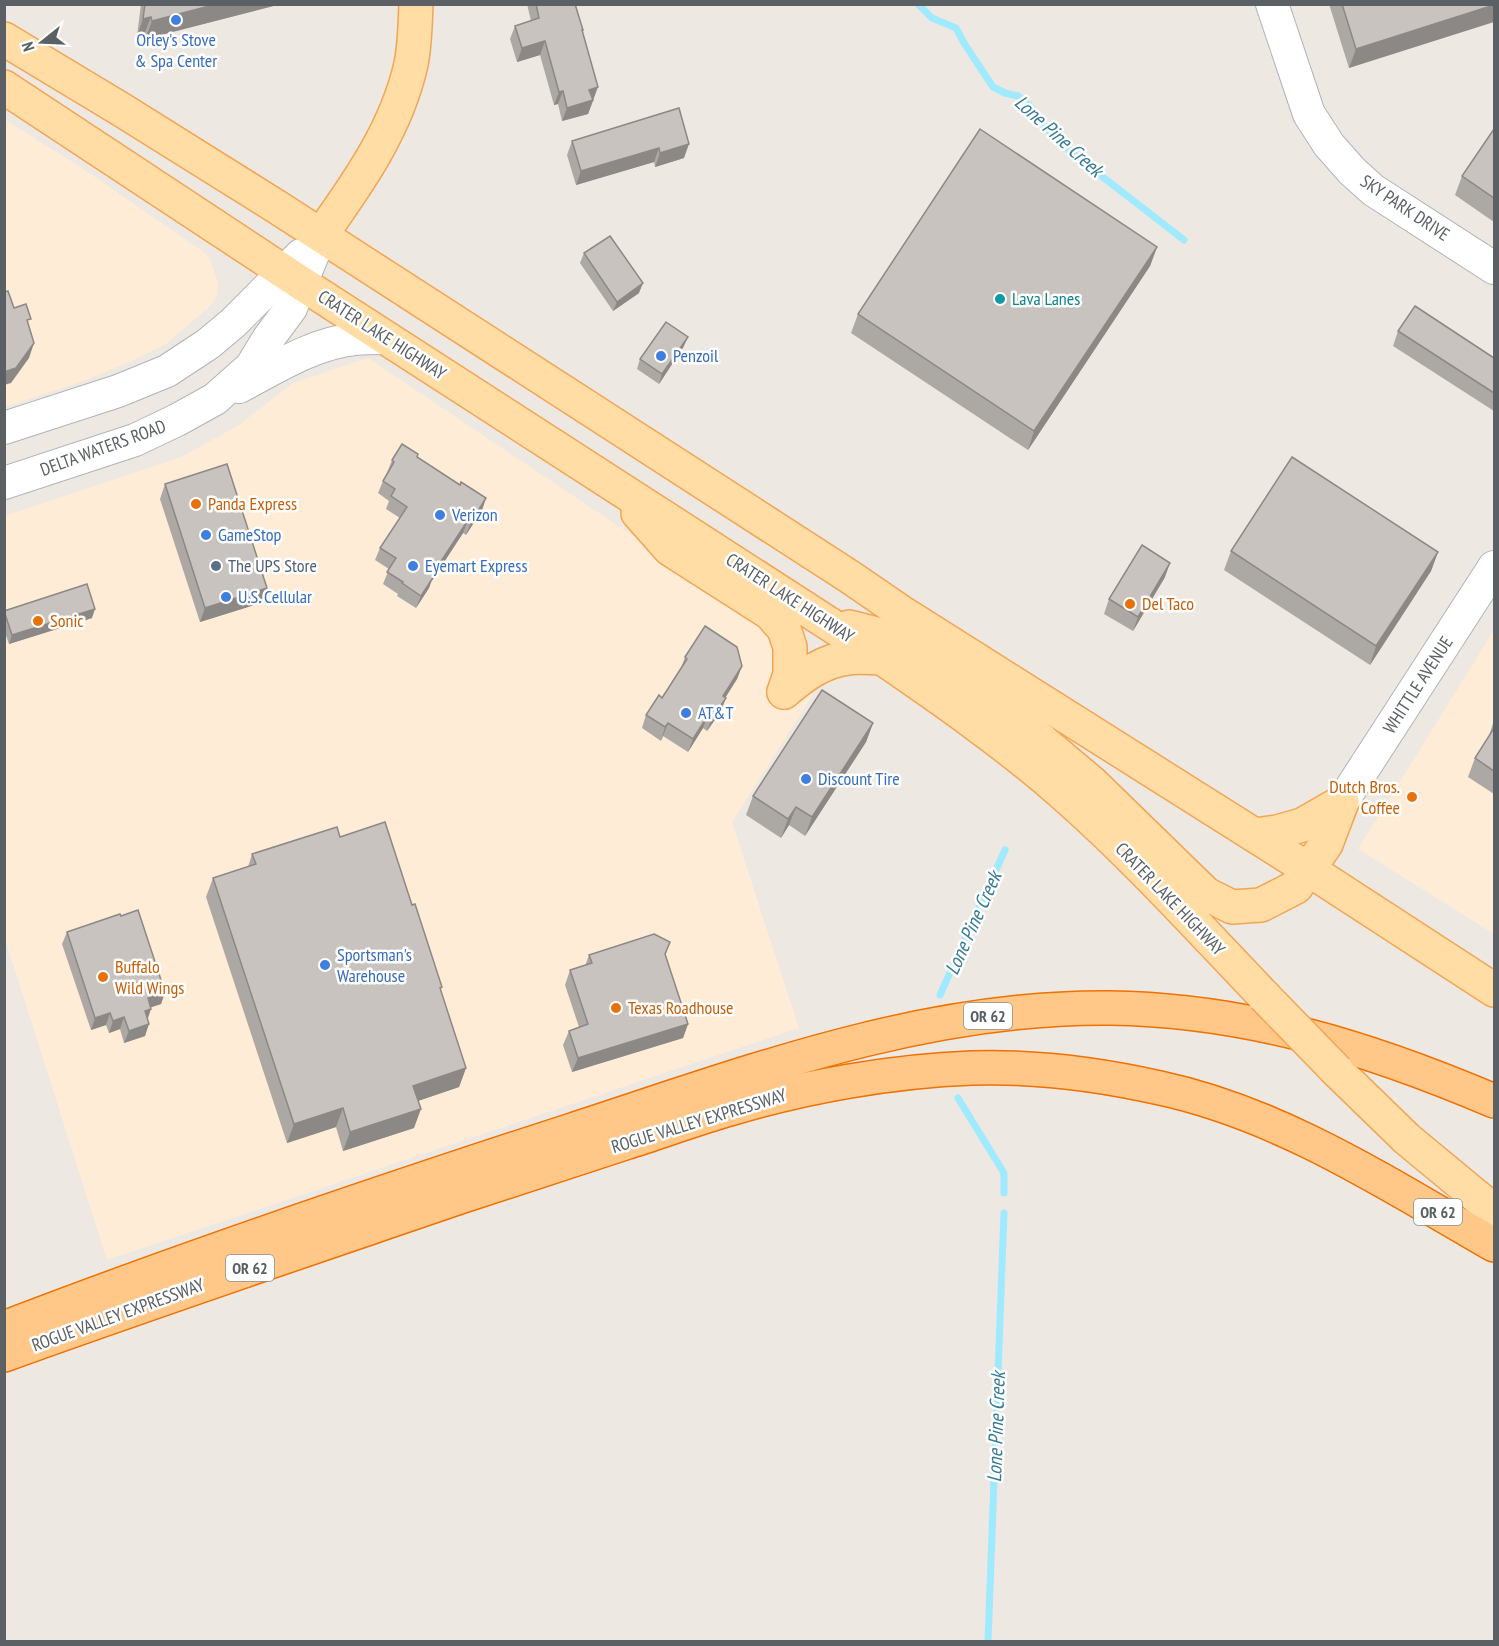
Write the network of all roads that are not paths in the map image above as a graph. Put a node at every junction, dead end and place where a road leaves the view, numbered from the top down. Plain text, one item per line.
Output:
1 (416, 4) edge
2 (1272, 4) edge
3 (4, 39) edge
4 (4, 87) edge
5 (321, 235) junction
6 (1494, 268) edge
7 (293, 277) junction
8 (387, 338) junction
9 (215, 399) junction
10 (4, 428) edge
11 (4, 483) edge
12 (613, 485) junction
13 (1494, 567) edge
14 (826, 622) junction
15 (882, 658) junction
16 (1342, 802) junction
17 (1254, 835) junction
18 (1308, 869) junction
19 (1494, 990) edge
20 (1494, 1101) edge
21 (1494, 1211) edge
22 (1494, 1245) edge
23 (4, 1328) edge
24 (4, 1355) edge

1 - 5 main road, DELTA WATERS ROAD
2 - 6 street, SKY PARK DRIVE
3 - 5 main road
4 - 7 main road, CRATER LAKE HIGHWAY
5 - 7 street, DELTA WATERS ROAD
5 - 17 main road
7 - 8 main road, CRATER LAKE HIGHWAY
7 - 9 street, DELTA WATERS ROAD
7 - 10 street, DELTA WATERS ROAD
8 - 9 street
8 - 12 main road, CRATER LAKE HIGHWAY
9 - 11 street, DELTA WATERS ROAD
12 - 14 main road, CRATER LAKE HIGHWAY
12 - 15 main road
13 - 16 street, WHITTLE AVENUE
14 - 15 main road, CRATER LAKE HIGHWAY
14 - 18 main road
15 - 21 main road, CRATER LAKE HIGHWAY, bridge
16 - 17 main road
16 - 18 main road
17 - 18 main road
18 - 19 main road
20 - 23 highway, ROGUE VALLEY EXPRESSWAY / OR 62
22 - 24 highway, ROGUE VALLEY EXPRESSWAY / OR 62

